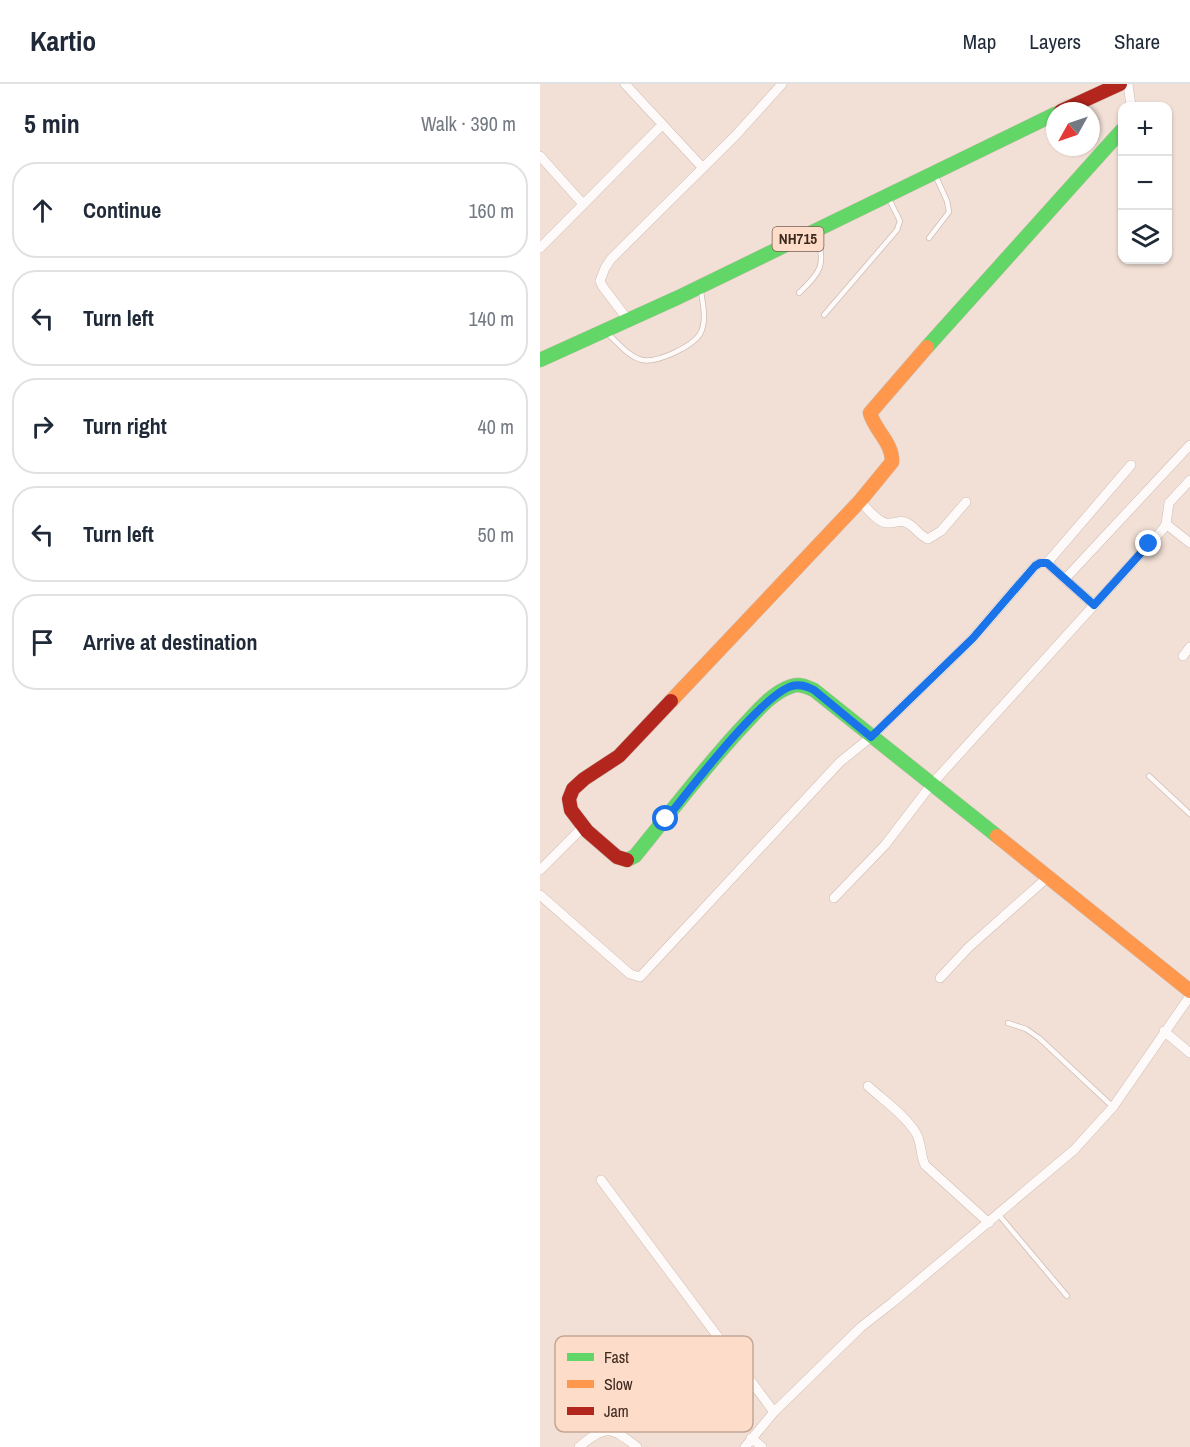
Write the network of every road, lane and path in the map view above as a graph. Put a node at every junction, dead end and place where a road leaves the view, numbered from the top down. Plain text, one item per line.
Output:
1 (625, 84) edge
2 (782, 84) edge
3 (1120, 84) edge
4 (1128, 84) edge
5 (1081, 102) edge
6 (1130, 102) edge
7 (1046, 118) edge
8 (662, 125) junction
9 (1118, 134) edge
10 (540, 156) edge
11 (702, 167) junction
12 (934, 173) junction
13 (888, 197) junction
14 (583, 204) junction
15 (816, 231) junction
16 (929, 238) dead end
17 (540, 248) edge
18 (700, 286) junction
19 (799, 293) dead end
20 (824, 315) dead end
21 (628, 320) junction
22 (605, 330) junction
23 (540, 360) edge
24 (1190, 445) edge
25 (1131, 465) dead end
26 (1190, 480) edge
27 (860, 501) junction
28 (966, 502) dead end
29 (1166, 524) junction
30 (1190, 543) edge
31 (1047, 563) junction
32 (1065, 579) junction
33 (1094, 605) junction
34 (1190, 647) edge
35 (1183, 656) dead end
36 (871, 737) junction
37 (1149, 776) dead end
38 (931, 785) junction
39 (1190, 814) edge
40 (583, 827) junction
41 (540, 870) edge
42 (1048, 877) junction
43 (540, 895) edge
44 (834, 898) dead end
45 (940, 978) dead end
46 (1190, 991) edge
47 (1190, 996) edge
48 (1008, 1023) dead end
49 (1164, 1031) junction
50 (1190, 1053) edge
51 (868, 1086) dead end
52 (1113, 1107) junction
53 (601, 1180) dead end
54 (999, 1215) junction
55 (989, 1222) junction
56 (1067, 1296) dead end
57 (717, 1336) edge
58 (753, 1384) edge
59 (774, 1412) junction
60 (601, 1432) edge
61 (616, 1432) edge
62 (751, 1438) junction
63 (579, 1447) edge
64 (637, 1447) edge
65 (745, 1447) edge
66 (762, 1447) edge

1 - 8 street
2 - 11 street
3 - 5 main road
4 - 6 street
7 - 12 main road, NH715
8 - 11 street
8 - 14 street
9 - 27 main road
10 - 14 street
11 - 21 street
12 - 13 main road, NH715
12 - 16 lane
13 - 15 main road, NH715
13 - 20 lane
14 - 17 street
15 - 18 main road, NH715
15 - 19 lane
18 - 21 main road, NH715
18 - 22 lane
21 - 22 main road, NH715
22 - 23 main road, NH715
24 - 32 street
25 - 31 street
26 - 29 street
27 - 28 street
27 - 40 main road
29 - 30 street
29 - 33 street
31 - 32 street
31 - 36 street
32 - 33 street
33 - 38 street
34 - 35 street
36 - 38 main road
36 - 40 main road
36 - 43 street
37 - 39 lane
38 - 42 main road
38 - 44 street
40 - 41 street
42 - 45 street
42 - 46 main road
47 - 49 street
48 - 52 lane
49 - 50 street
49 - 52 street
51 - 55 street
52 - 54 street
53 - 57 street
54 - 55 street
54 - 56 lane
55 - 59 street
58 - 59 street
59 - 62 street
60 - 63 street
61 - 64 street
62 - 65 street
62 - 66 street

